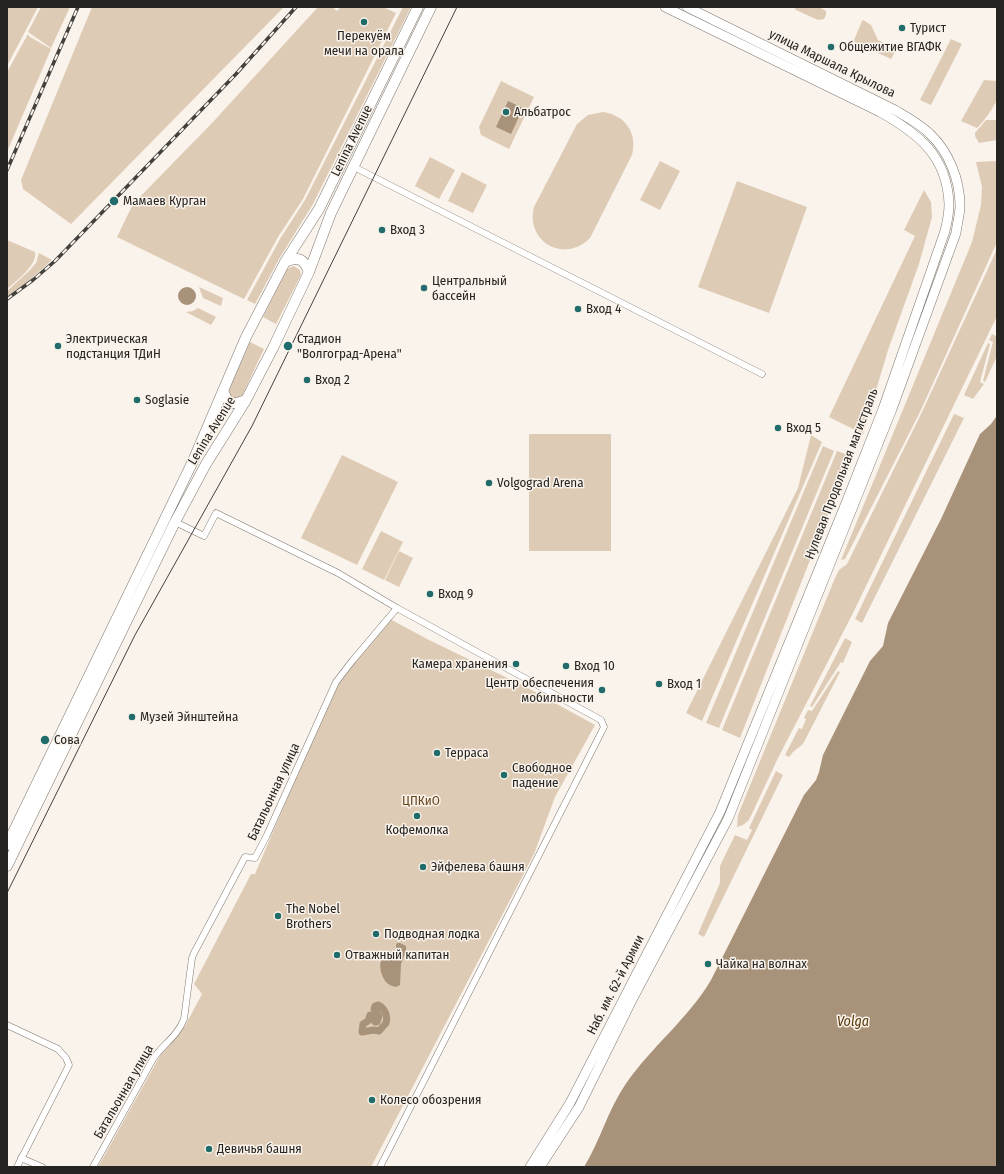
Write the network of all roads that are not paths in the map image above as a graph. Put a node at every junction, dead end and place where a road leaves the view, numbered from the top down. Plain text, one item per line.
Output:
1 (418, 7) edge
2 (431, 7) edge
3 (665, 7) edge
4 (687, 7) edge
5 (811, 68) junction
6 (807, 77) junction
7 (924, 142) joint
8 (950, 163) joint
9 (354, 167) junction
10 (285, 262) junction
11 (309, 272) junction
12 (762, 374) dead end
13 (223, 390) junction
14 (246, 400) junction
15 (175, 522) junction
16 (397, 608) junction
17 (720, 812) joint
18 (728, 818) joint
19 (7, 845) edge
20 (7, 866) edge
21 (7, 1025) edge
22 (21, 1158) junction
23 (17, 1167) edge
24 (42, 1167) edge
25 (93, 1167) edge
26 (380, 1167) edge
27 (530, 1167) edge
28 (540, 1167) edge

1 - 10 main road, Lenina Avenue
2 - 9 main road, Lenina Avenue
3 - 6 main road, улица Маршала Крылова
4 - 5 main road, улица Маршала Крылова
5 - 6 main road
5 - 8 main road, улица Маршала Крылова
6 - 7 main road, улица Маршала Крылова
7 - 17 main road, Нулевая Продольная магистраль
8 - 18 main road, Нулевая Продольная магистраль
9 - 11 main road, Lenina Avenue
9 - 12 street
10 - 11 main road
10 - 13 main road, Lenina Avenue
11 - 14 main road, Lenina Avenue
13 - 14 main road
13 - 19 main road, Lenina Avenue
14 - 15 main road, Lenina Avenue
15 - 16 street
15 - 20 main road, Lenina Avenue
16 - 25 street, Батальонная улица
16 - 26 street
17 - 27 main road, Наб. им. 62-й Армии
18 - 28 main road, Наб. им. 62-й Армии
21 - 22 street
22 - 23 street
22 - 24 street

